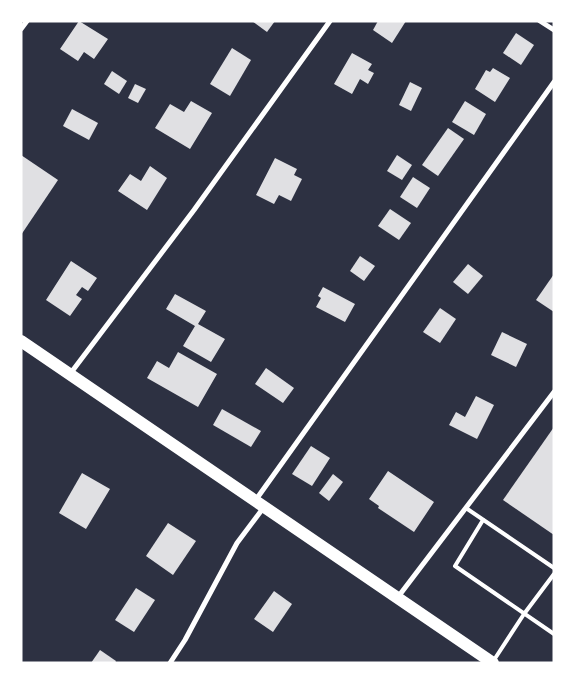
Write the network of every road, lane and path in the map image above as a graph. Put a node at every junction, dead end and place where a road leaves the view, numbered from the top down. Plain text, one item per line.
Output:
1 (27, 21) edge
2 (330, 21) edge
3 (540, 21) edge
4 (21, 29) edge
5 (554, 30) edge
6 (554, 82) edge
7 (21, 341) edge
8 (70, 374) junction
9 (554, 392) edge
10 (259, 504) junction
11 (466, 508) junction
12 (483, 520) junction
13 (554, 568) edge
14 (554, 574) edge
15 (398, 598) junction
16 (524, 614) junction
17 (554, 634) edge
18 (493, 662) edge
19 (170, 663) edge

1 - 4 street
2 - 8 street
3 - 5 street
6 - 10 street
7 - 8 main road
8 - 10 main road
9 - 11 street
10 - 15 main road
10 - 19 street
11 - 12 lane
11 - 15 street
12 - 13 lane
12 - 16 lane
14 - 16 lane
15 - 18 main road
16 - 17 lane
16 - 18 lane

